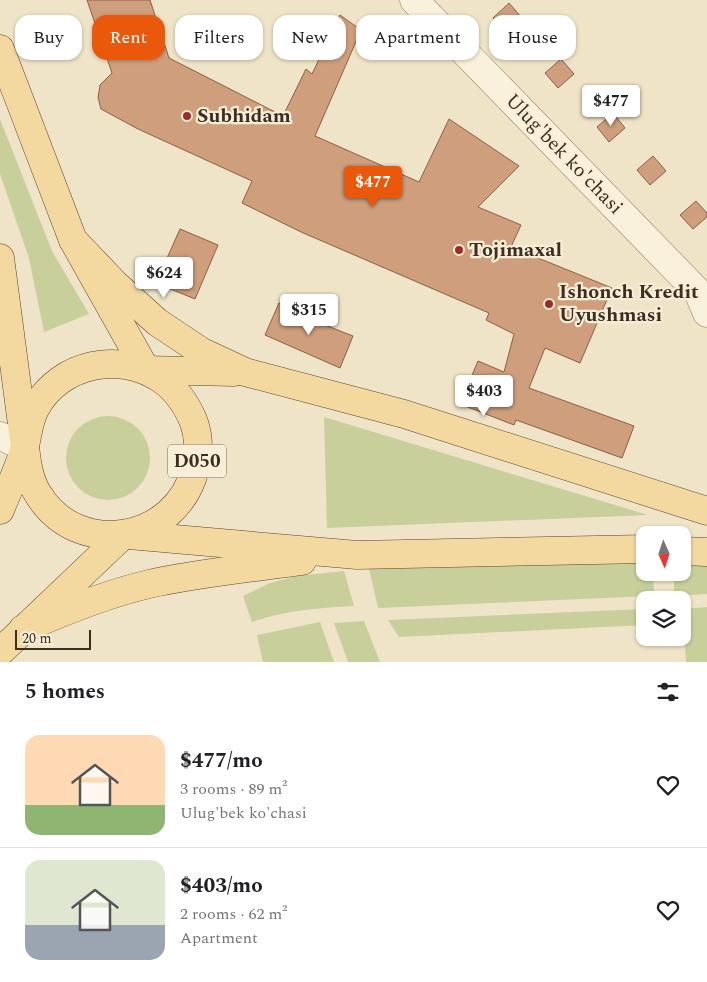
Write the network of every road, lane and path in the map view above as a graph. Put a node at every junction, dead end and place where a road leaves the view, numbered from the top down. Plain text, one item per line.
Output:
1 (414, 0) edge
2 (0, 49) edge
3 (73, 240) junction
4 (0, 258) edge
5 (704, 299) edge
6 (146, 370) junction
7 (245, 372) junction
8 (0, 404) edge
9 (0, 436) edge
10 (25, 447) junction
11 (0, 510) edge
12 (707, 511) edge
13 (123, 535) junction
14 (636, 549) edge
15 (691, 551) edge
16 (707, 552) edge
17 (357, 555) junction
18 (23, 629) junction
19 (0, 652) edge

1 - 5 street, Ulug'bek ko'chasi
2 - 3 main road, D050
3 - 6 main road, D050
3 - 7 main road
4 - 8 main road, D050
4 - 10 main road, D050
6 - 7 main road
6 - 10 main road, D050
6 - 13 main road, D050
7 - 12 main road
9 - 10 street
10 - 11 main road, D050
10 - 13 main road, D050
13 - 17 main road
13 - 18 main road, D050
14 - 17 main road
15 - 16 main road
17 - 18 main road
18 - 19 main road, D050

